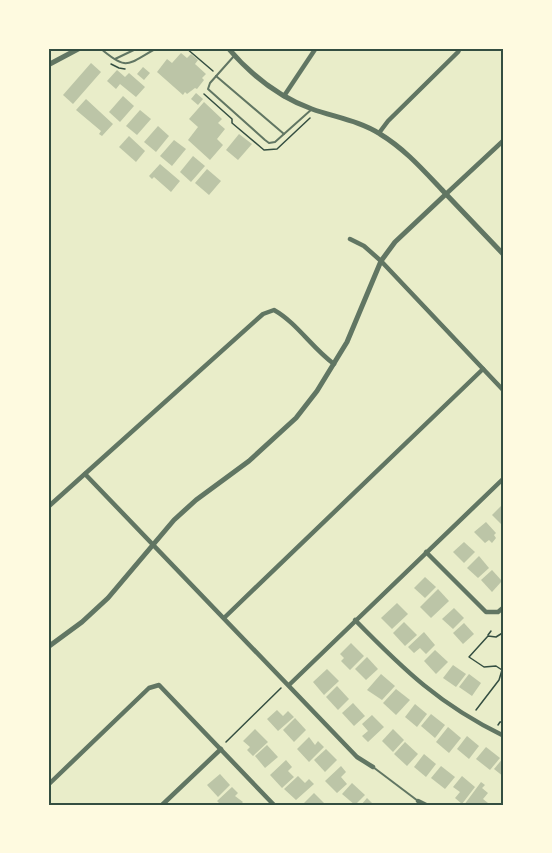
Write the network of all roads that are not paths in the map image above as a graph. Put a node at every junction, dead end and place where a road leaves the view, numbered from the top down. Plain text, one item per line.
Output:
1 (80, 48) edge
2 (100, 48) edge
3 (138, 48) edge
4 (157, 48) edge
5 (228, 48) edge
6 (316, 48) edge
7 (460, 48) edge
8 (234, 56) junction
9 (112, 58) junction
10 (48, 65) edge
11 (216, 76) junction
12 (284, 96) junction
13 (312, 109) junction
14 (379, 133) junction
15 (284, 134) junction
16 (504, 140) edge
17 (446, 194) junction
18 (350, 239) dead end
19 (504, 255) edge
20 (381, 261) junction
21 (334, 364) junction
22 (483, 369) junction
23 (504, 391) edge
24 (85, 474) junction
25 (504, 478) edge
26 (48, 507) edge
27 (152, 544) junction
28 (426, 552) junction
29 (504, 607) edge
30 (224, 618) junction
31 (355, 620) junction
32 (48, 647) edge
33 (289, 685) junction
34 (504, 736) edge
35 (221, 749) junction
36 (373, 767) joint
37 (48, 785) edge
38 (418, 801) joint
39 (162, 805) edge
40 (274, 805) edge
41 (426, 805) edge

1 - 10 street
2 - 9 lane
3 - 9 lane
4 - 9 lane
5 - 8 street
6 - 12 street
7 - 14 street
8 - 11 lane
8 - 12 street
11 - 15 lane
11 - 15 lane
12 - 13 street
13 - 14 street
13 - 15 lane
14 - 17 street
16 - 17 street
17 - 19 street
17 - 20 street
18 - 20 street
20 - 21 street
20 - 22 street
21 - 24 street
21 - 27 street
22 - 23 street
22 - 30 street
24 - 26 street
24 - 27 street
25 - 28 street
27 - 30 street
27 - 32 street
28 - 29 street
28 - 31 street
30 - 33 street
31 - 33 street
31 - 34 street
33 - 36 street
35 - 37 street
35 - 39 street
35 - 40 street
36 - 38 lane
38 - 41 street

